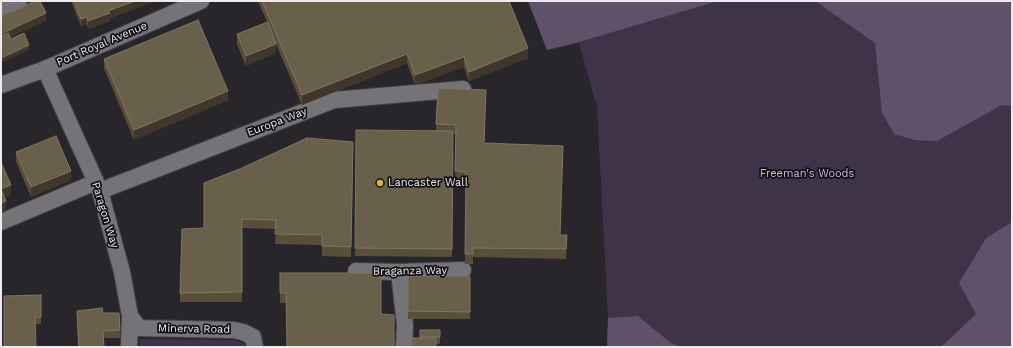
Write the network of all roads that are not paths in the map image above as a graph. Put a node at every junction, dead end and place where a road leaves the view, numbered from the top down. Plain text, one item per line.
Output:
1 (19, 1) edge
2 (201, 1) edge
3 (1, 7) edge
4 (44, 68) junction
5 (1, 85) edge
6 (463, 89) edge
7 (98, 187) junction
8 (1, 222) edge
9 (463, 270) dead end
10 (356, 271) edge
11 (399, 272) junction
12 (130, 316) junction
13 (129, 347) edge
14 (255, 347) edge
15 (404, 347) edge

1 - 3 street
2 - 4 street, Port Royal Avenue
4 - 5 street, Port Royal Avenue
4 - 7 street, Paragon Way
6 - 7 street, Europa Way
7 - 8 street, Europa Way
7 - 12 street, Paragon Way
9 - 11 street, Braganza Way
10 - 11 street, Braganza Way
11 - 15 street
12 - 13 street, Paragon Way
12 - 14 street, Minerva Road

